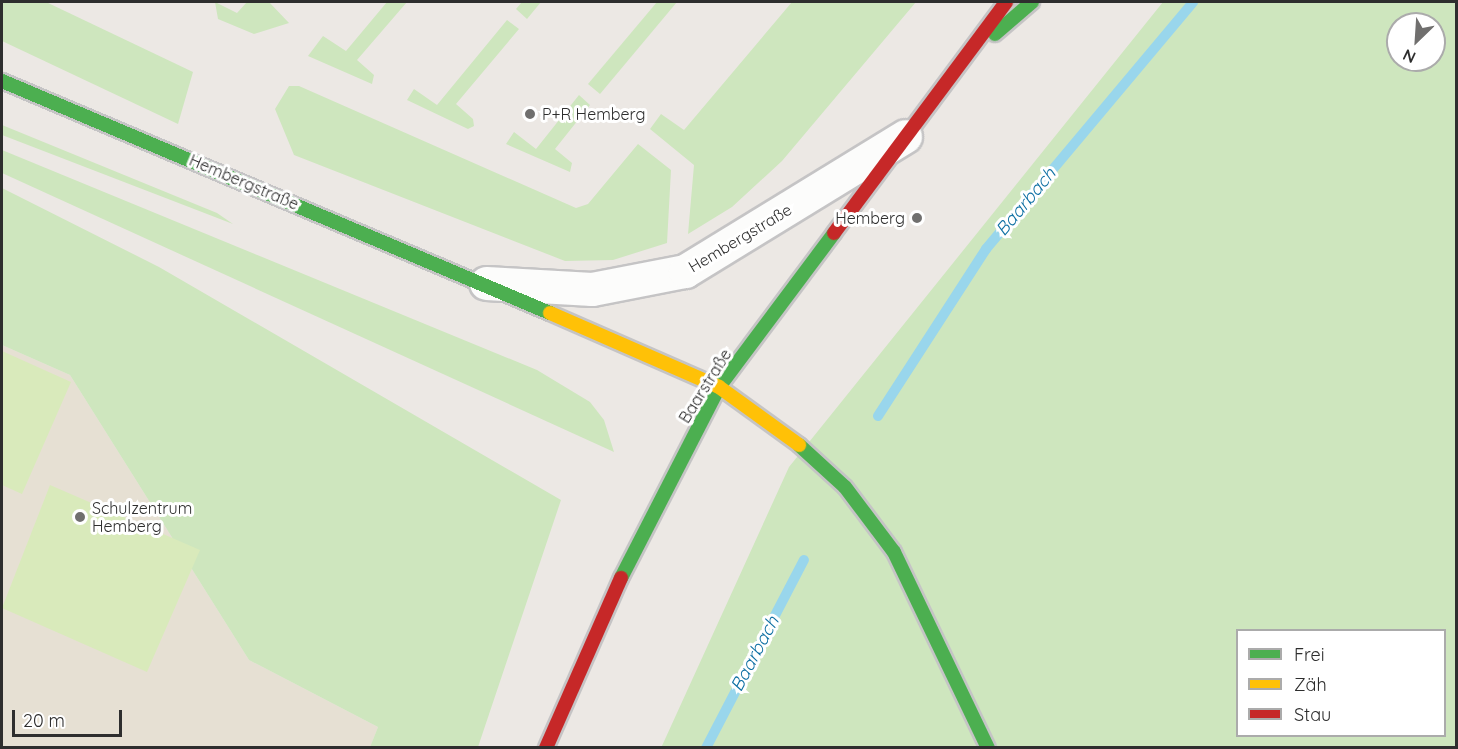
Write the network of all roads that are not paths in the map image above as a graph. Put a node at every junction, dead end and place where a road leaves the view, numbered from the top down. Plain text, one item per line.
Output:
1 (1006, 2) edge
2 (1032, 2) edge
3 (948, 75) junction
4 (2, 81) edge
5 (904, 136) junction
6 (486, 283) junction
7 (719, 387) junction
8 (546, 747) edge
9 (988, 747) edge

1 - 3 street, Baarstraße
2 - 3 street, Baarstraße
3 - 5 street, Baarstraße
4 - 6 street, Hembergstraße
5 - 6 street, Hembergstraße
5 - 7 street, Baarstraße
6 - 7 street, Hembergstraße
7 - 8 street, Baarstraße
7 - 9 street, Hembergstraße

